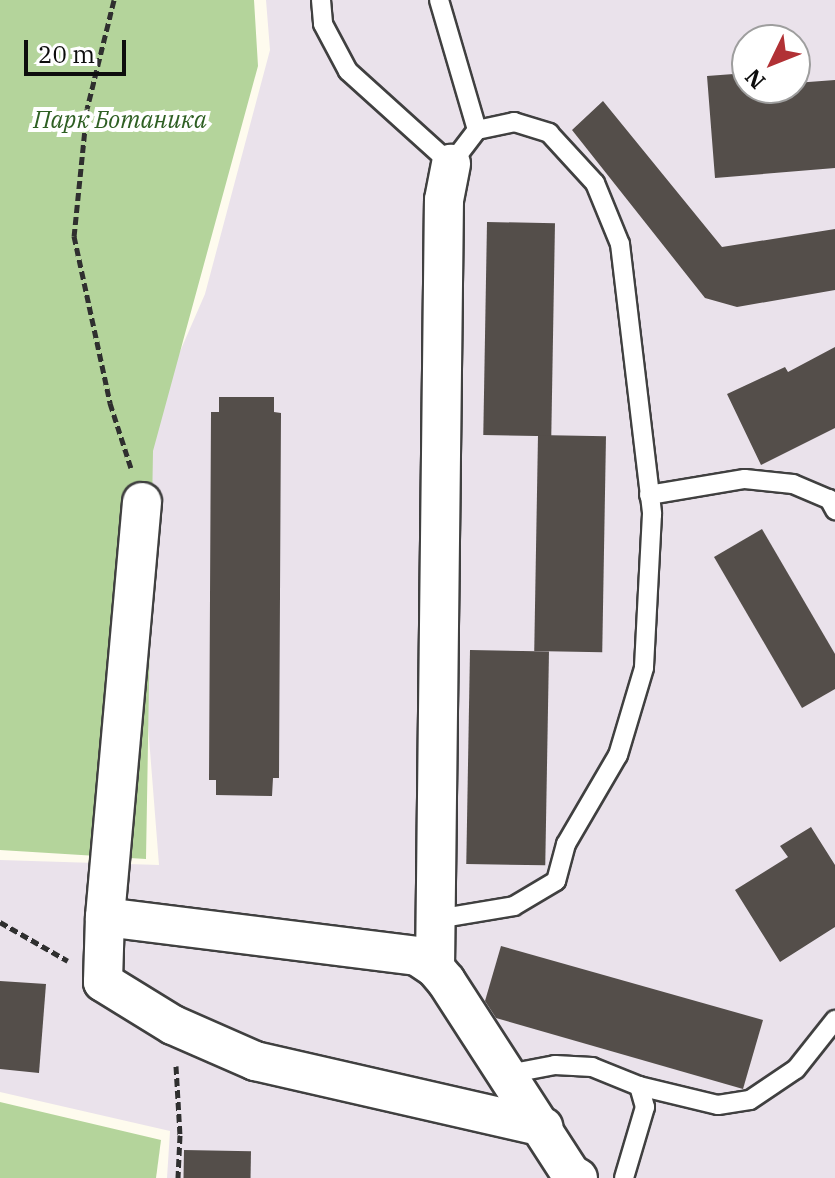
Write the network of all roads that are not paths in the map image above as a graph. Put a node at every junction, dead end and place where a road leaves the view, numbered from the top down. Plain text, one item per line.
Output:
1 (321, 0) edge
2 (439, 0) edge
3 (477, 130) junction
4 (451, 164) junction
5 (649, 495) junction
6 (142, 502) road end
7 (835, 510) edge
8 (105, 917) junction
9 (436, 919) junction
10 (435, 968) junction
11 (835, 1020) edge
12 (508, 1074) junction
13 (639, 1086) junction
14 (544, 1127) junction
15 (578, 1178) edge
16 (624, 1178) edge

1 - 4 lane
2 - 3 lane
3 - 4 lane
3 - 5 lane
4 - 9 street
5 - 7 lane
5 - 9 lane
6 - 8 street
8 - 10 street
8 - 14 street
9 - 10 street
10 - 12 street
11 - 13 lane
12 - 13 lane
12 - 14 street
13 - 16 lane
14 - 15 street

